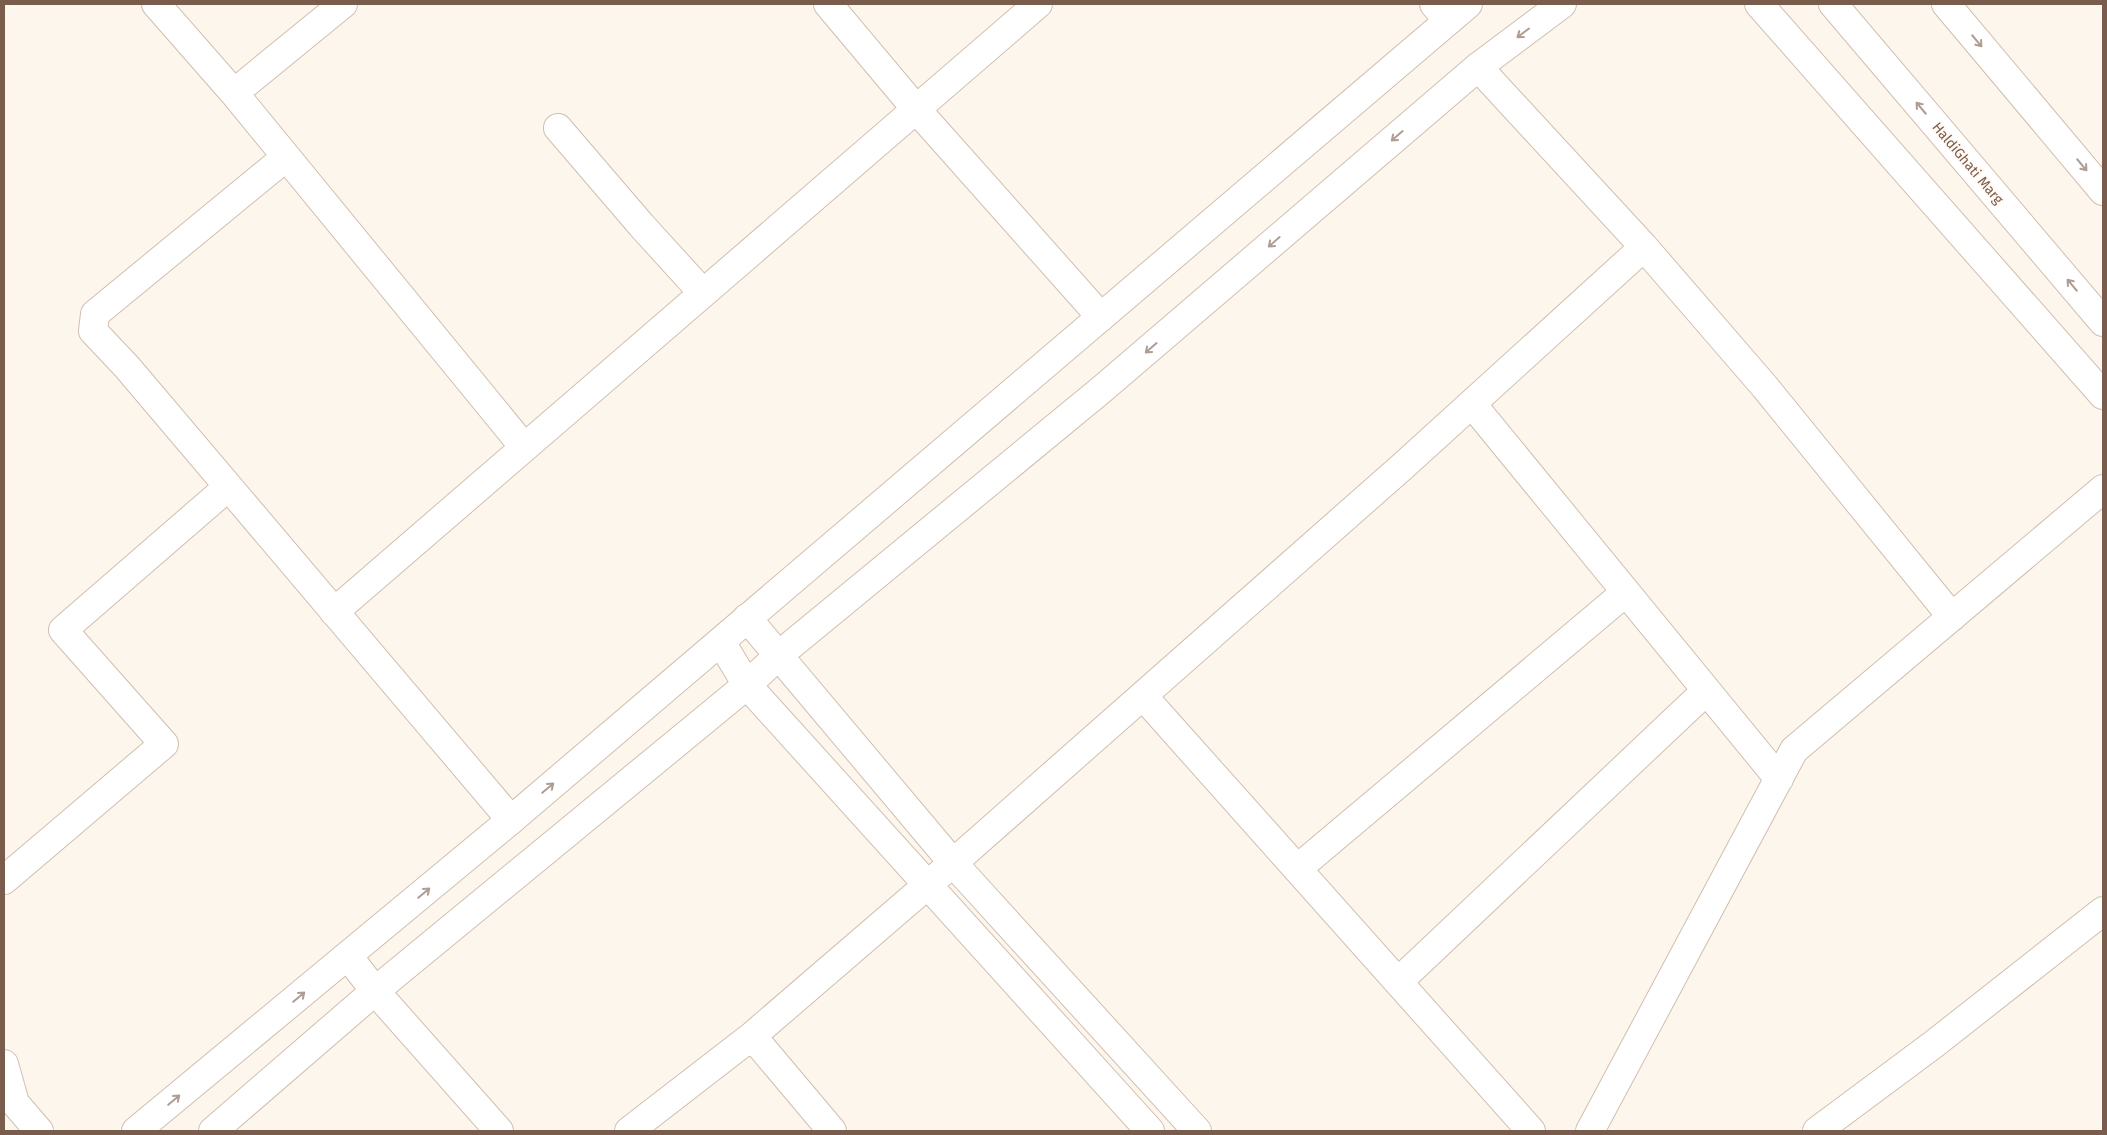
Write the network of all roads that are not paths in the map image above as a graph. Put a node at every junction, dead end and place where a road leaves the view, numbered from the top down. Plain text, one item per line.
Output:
1 (156, 4) edge
2 (343, 4) edge
3 (828, 4) edge
4 (1038, 4) edge
5 (1468, 4) edge
6 (1562, 4) edge
7 (1759, 4) edge
8 (1833, 4) edge
9 (1946, 4) edge
10 (1441, 12) edge
11 (1478, 66) junction
12 (234, 93) junction
13 (916, 109) junction
14 (558, 128) dead end
15 (286, 157) junction
16 (2103, 191) edge
17 (1644, 247) junction
18 (703, 293) junction
19 (1101, 317) junction
20 (2103, 322) edge
21 (2103, 395) edge
22 (1472, 404) junction
23 (524, 447) junction
24 (228, 487) junction
25 (2103, 489) edge
26 (1626, 592) junction
27 (334, 612) junction
28 (1952, 617) junction
29 (748, 618) junction
30 (721, 642) junction
31 (778, 655) junction
32 (748, 686) junction
33 (1706, 690) junction
34 (1143, 696) junction
35 (1779, 779) junction
36 (511, 820) junction
37 (953, 863) junction
38 (1298, 869) junction
39 (4, 880) edge
40 (928, 885) junction
41 (2103, 911) edge
42 (348, 956) junction
43 (1398, 982) junction
44 (375, 991) junction
45 (752, 1036) junction
46 (4, 1064) edge
47 (39, 1131) edge
48 (136, 1131) edge
49 (213, 1131) edge
50 (499, 1131) edge
51 (629, 1131) edge
52 (832, 1131) edge
53 (1150, 1131) edge
54 (1197, 1131) edge
55 (1531, 1131) edge
56 (1590, 1131) edge
57 (1817, 1131) edge

1 - 12 street
2 - 12 street
3 - 13 street
4 - 13 street
5 - 10 street
6 -> 11 street
7 - 21 street
20 -> 8 street, HaldiGhati Marg
9 -> 16 street
10 - 19 street
11 - 17 street
11 -> 31 street
12 - 15 street
13 - 18 street
13 - 19 street
14 - 18 street
15 - 23 street
15 - 24 street
17 - 22 street
17 - 28 street
18 - 23 street
19 - 29 street
22 - 26 street
22 - 34 street
23 - 27 street
24 - 27 street
24 - 39 street
25 - 28 street
26 - 33 street
26 - 38 street
27 - 36 street
28 - 35 street
29 - 30 street
29 - 31 street
30 - 32 street
36 -> 30 street
31 - 32 street
31 - 37 street
32 - 40 street
32 - 44 street
33 - 35 street
33 - 43 street
34 - 37 street
34 - 38 street
35 - 56 street
42 -> 36 street
37 - 40 street
37 - 54 street
38 - 43 street
40 - 45 street
40 - 53 street
41 - 57 street
42 - 44 street
48 -> 42 street
43 - 55 street
44 - 49 street
44 - 50 street
45 - 51 street
45 - 52 street
46 - 47 street

